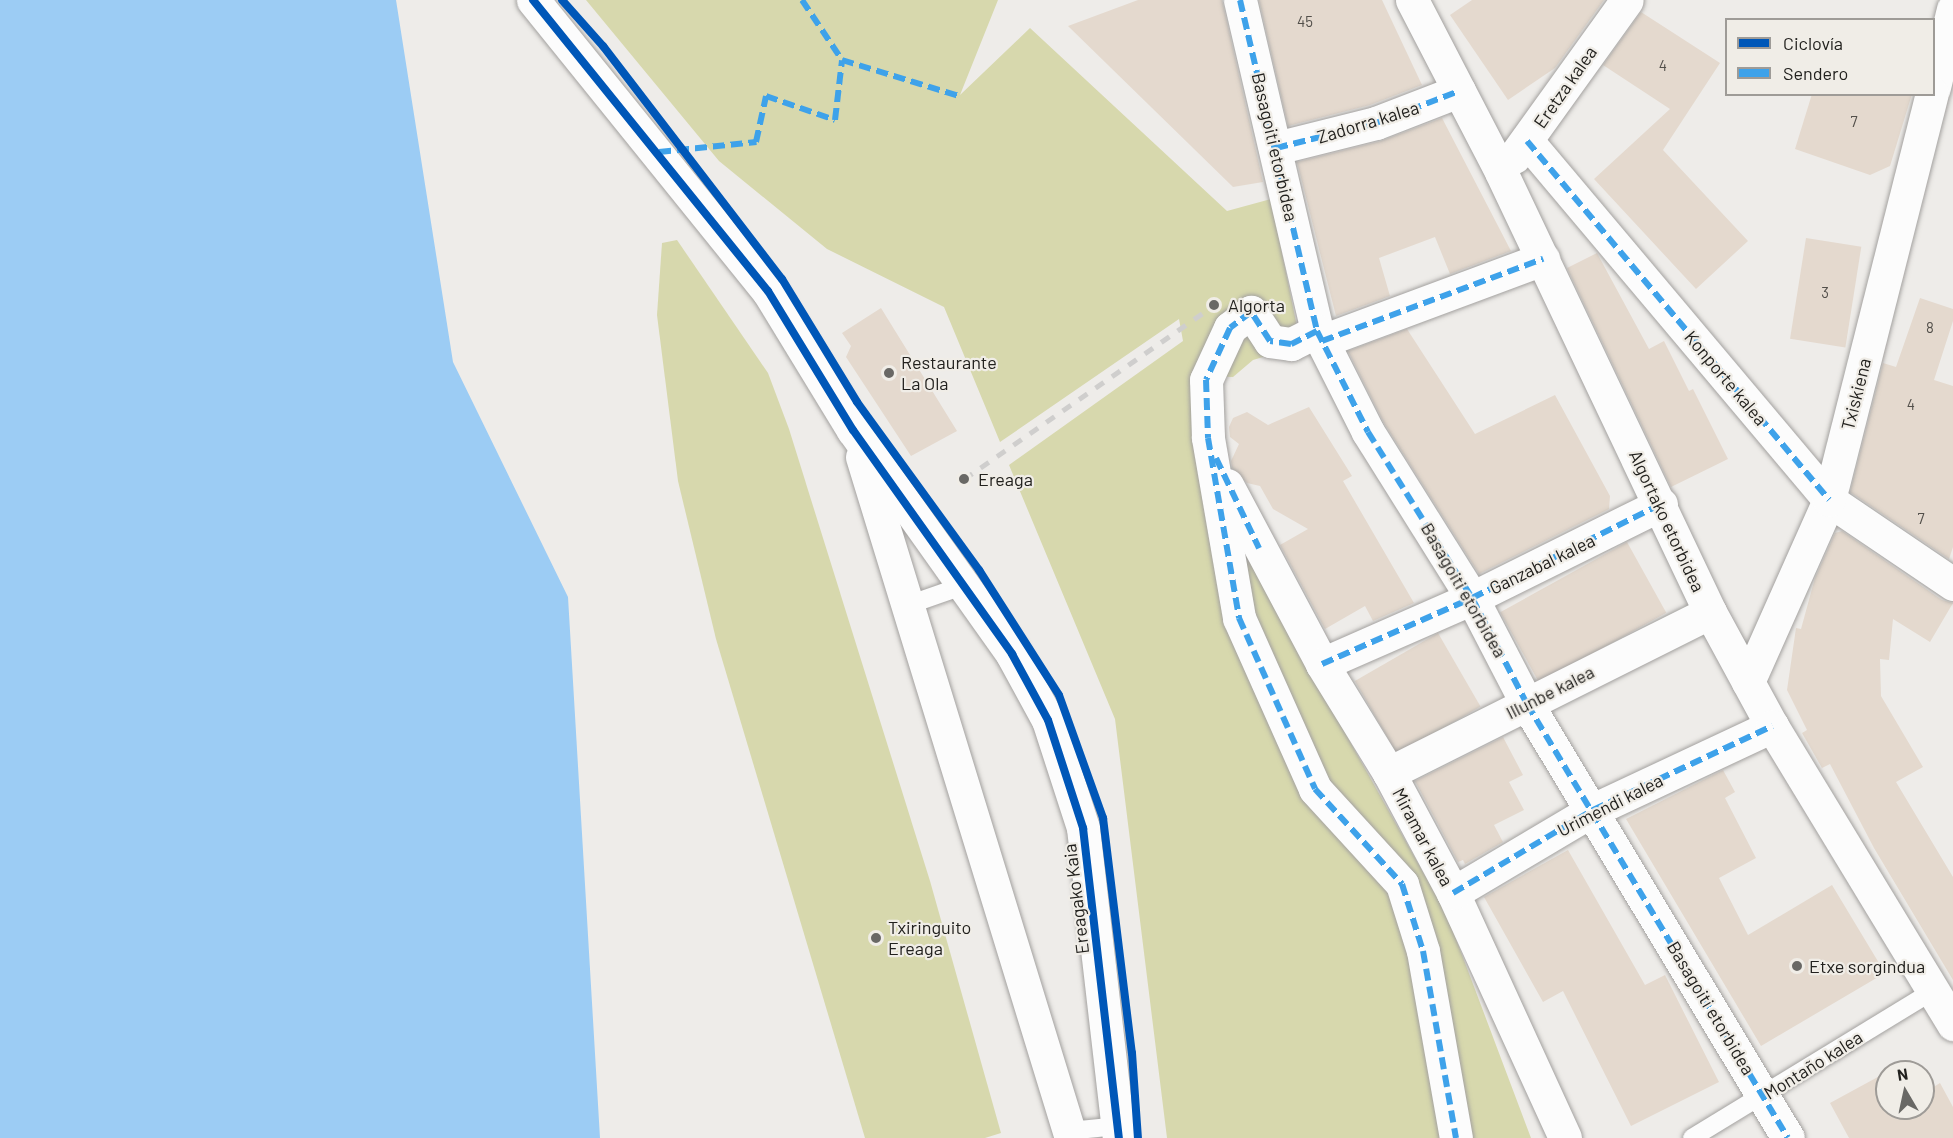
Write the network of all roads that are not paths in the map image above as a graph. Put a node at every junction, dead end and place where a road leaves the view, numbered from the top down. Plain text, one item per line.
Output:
1 (533, 0) edge
2 (1240, 0) edge
3 (1412, 0) edge
4 (1627, 0) edge
5 (1953, 9) edge
6 (1935, 83) edge
7 (1459, 91) junction
8 (1931, 96) edge
9 (1527, 141) junction
10 (1276, 148) junction
11 (1501, 172) junction
12 (1543, 259) junction
13 (1319, 336) junction
14 (853, 430) junction
15 (1208, 438) junction
16 (1829, 500) junction
17 (1661, 504) junction
18 (1953, 584) edge
19 (965, 585) junction
20 (1472, 598) junction
21 (908, 605) junction
22 (1710, 612) junction
23 (1323, 664) junction
24 (1748, 682) junction
25 (1527, 704) junction
26 (1772, 726) junction
27 (1389, 773) junction
28 (1593, 810) junction
29 (1453, 893) junction
30 (1933, 991) junction
31 (1953, 1024) edge
32 (1762, 1096) junction
33 (1119, 1132) edge
34 (1070, 1135) edge
35 (1456, 1138) edge
36 (1565, 1138) edge
37 (1692, 1138) edge
38 (1788, 1138) edge

1 - 14 street, Ereagako Kaia
2 - 10 street, Basagoiti etorbidea
3 - 7 street, Algortako etorbidea
4 - 9 street, Eretza kalea
5 - 6 street
7 - 10 street, Zadorra kalea
7 - 11 street, Algortako etorbidea
8 - 16 street, Txiskiena
9 - 11 street, Eretza kalea
9 - 16 street, Konporte kalea
10 - 13 street, Basagoiti etorbidea
11 - 12 street, Algortako etorbidea
12 - 13 street
12 - 17 street, Algortako etorbidea
13 - 15 street
13 - 20 street, Basagoiti etorbidea
14 - 19 street, Ereagako Kaia
14 - 21 street, Ereagako Kaia
15 - 23 street, Miramar kalea
15 - 35 street
16 - 18 street, Konporte kalea
16 - 24 street, Txiskiena
17 - 20 street, Ganzabal kalea
17 - 22 street, Algortako etorbidea
19 - 21 lane
19 - 33 street, Ereagako Kaia
20 - 23 street, Ganzabal kalea
20 - 25 street, Basagoiti etorbidea
21 - 34 street, Ereagako Kaia
22 - 24 street, Algortako etorbidea
22 - 25 street, Illunbe kalea
23 - 27 street, Miramar kalea
24 - 26 street, Algortako etorbidea
25 - 27 street, Illunbe kalea
25 - 28 street, Basagoiti etorbidea
26 - 28 street, Urimendi kalea
26 - 30 street, Algortako etorbidea
27 - 29 street, Miramar kalea
28 - 29 street, Urimendi kalea
28 - 32 street, Basagoiti etorbidea
29 - 36 street, Miramar kalea
30 - 31 street, Algortako etorbidea
30 - 32 lane, Montaño kalea
32 - 37 lane, Montaño kalea
32 - 38 street, Basagoiti etorbidea
33 - 34 lane

